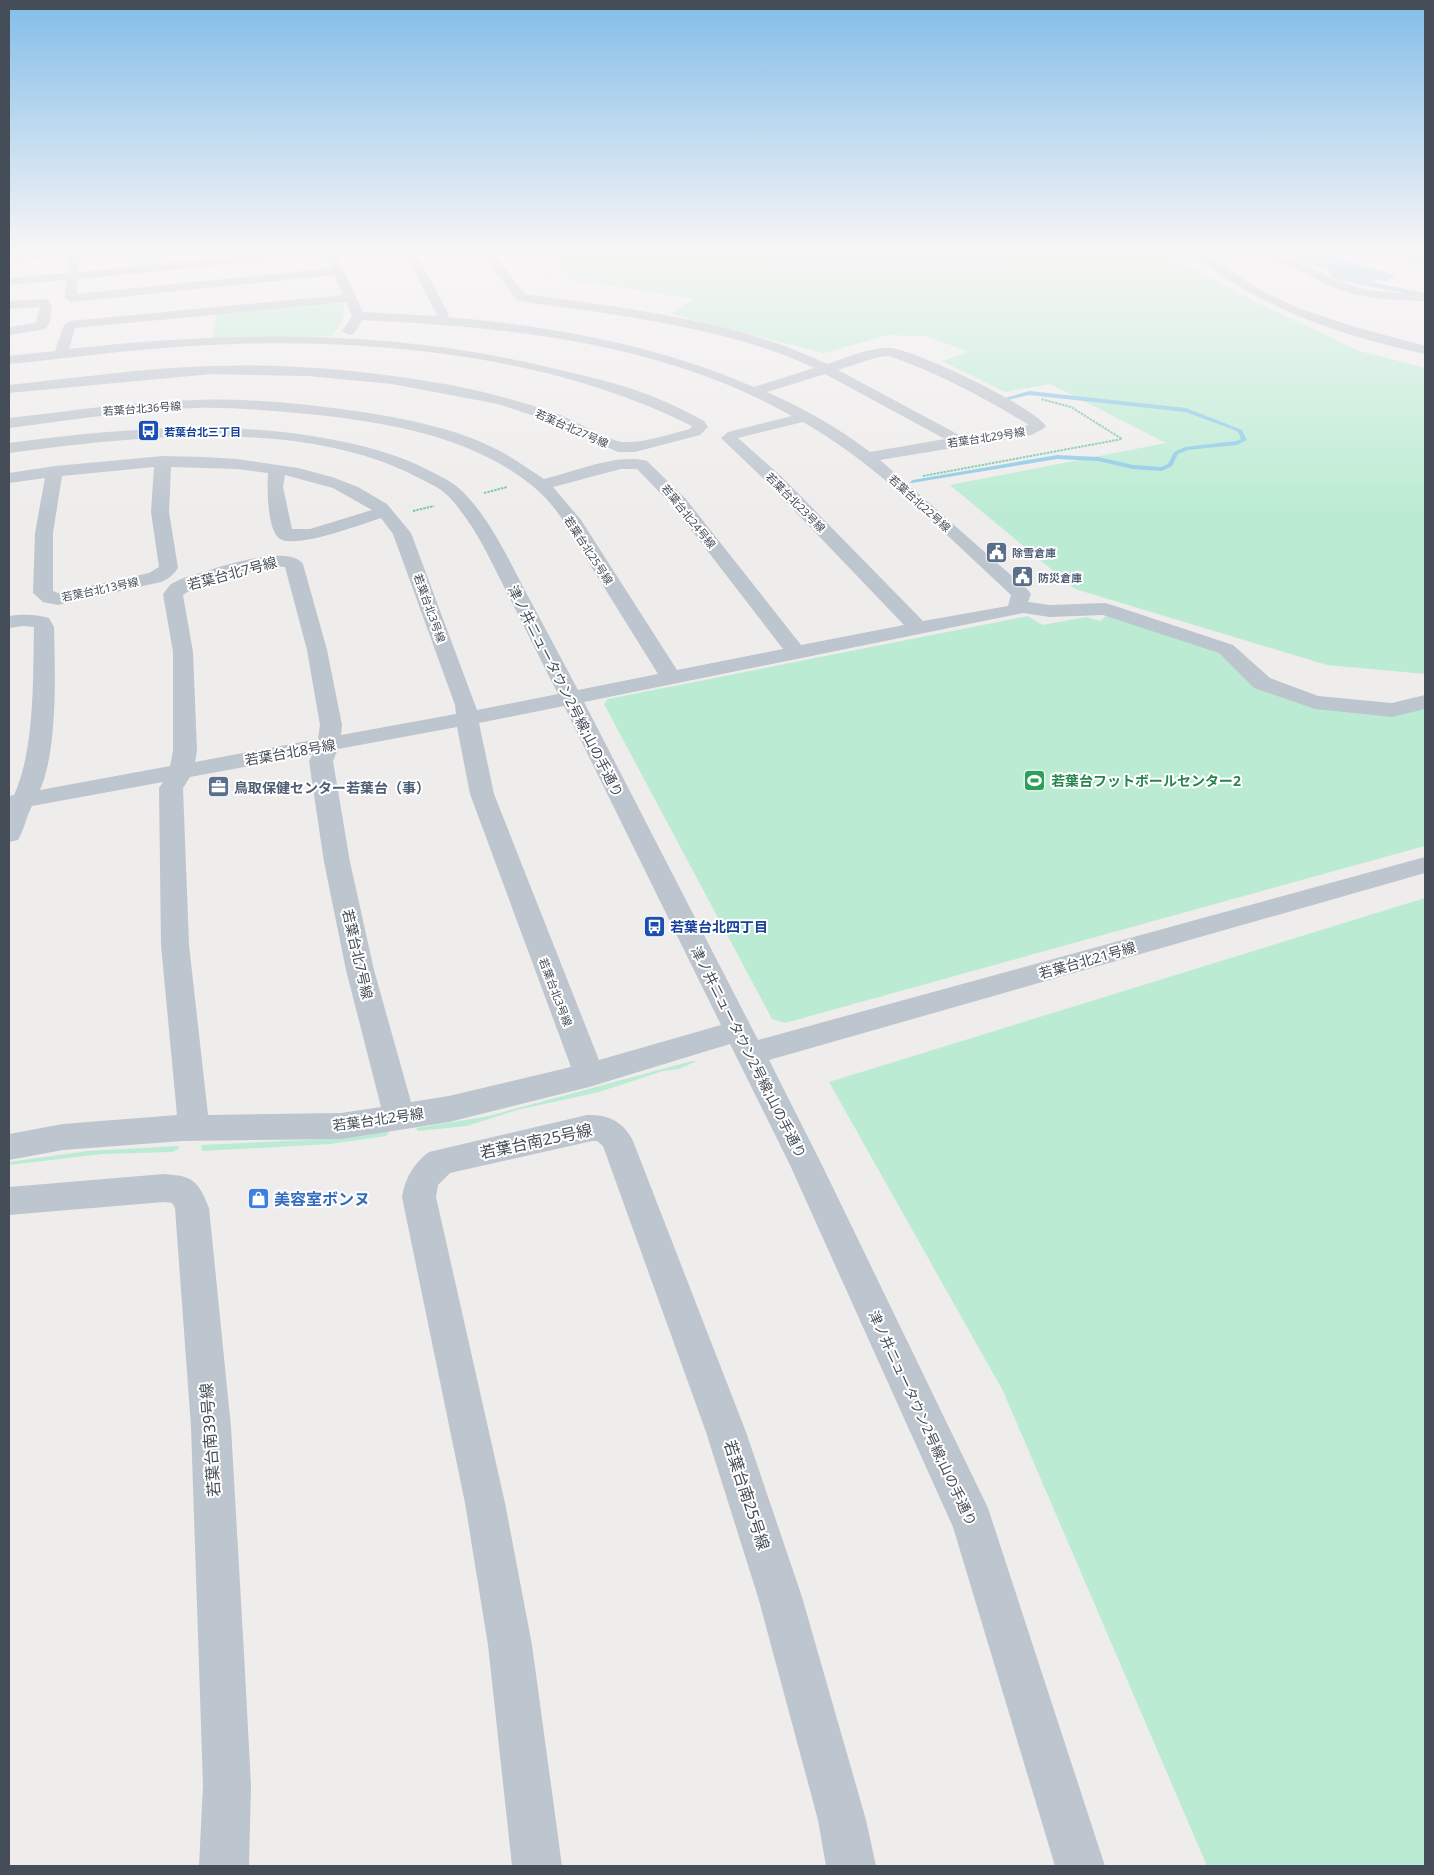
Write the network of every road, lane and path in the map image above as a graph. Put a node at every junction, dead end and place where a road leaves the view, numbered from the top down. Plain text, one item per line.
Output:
1 (66, 336) edge
2 (344, 336) edge
3 (563, 336) edge
4 (586, 336) edge
5 (733, 336) edge
6 (1376, 336) edge
7 (581, 340) junction
8 (340, 342) junction
9 (564, 348) dead end
10 (1425, 350) edge
11 (61, 354) junction
12 (547, 357) dead end
13 (9, 360) edge
14 (530, 365) junction
15 (826, 370) junction
16 (308, 372) junction
17 (9, 389) edge
18 (756, 391) junction
19 (277, 406) junction
20 (805, 416) junction
21 (9, 423) edge
22 (244, 438) junction
23 (959, 441) junction
24 (9, 448) edge
25 (867, 457) junction
26 (162, 461) junction
27 (221, 462) junction
28 (277, 469) junction
29 (55, 471) junction
30 (9, 478) edge
31 (542, 485) junction
32 (383, 512) junction
33 (1019, 607) junction
34 (9, 622) edge
35 (917, 627) junction
36 (795, 651) junction
37 (671, 678) junction
38 (571, 698) junction
39 (1425, 702) edge
40 (466, 718) junction
41 (329, 746) junction
42 (181, 772) junction
43 (16, 802) edge
44 (9, 834) edge
45 (1425, 865) edge
46 (743, 1043) junction
47 (589, 1076) junction
48 (399, 1117) junction
49 (194, 1128) junction
50 (9, 1146) edge
51 (9, 1201) edge
52 (224, 1866) edge
53 (537, 1866) edge
54 (851, 1866) edge
55 (1080, 1866) edge

1 - 11 street
2 - 8 street
3 - 7 street, 若葉台北22号線
4 - 7 street
5 - 15 street
6 - 10 street
7 - 9 street
7 - 18 street, 若葉台北22号線
8 - 11 street, 若葉台北27号線
8 - 14 street, 若葉台北27号線
8 - 16 street
11 - 13 street, 若葉台北27号線
12 - 14 street
14 - 16 street, 若葉台北27号線
15 - 18 street, 若葉台北29号線
15 - 23 street
15 - 23 street, 若葉台北29号線
16 - 17 street
16 - 19 street
18 - 20 street, 若葉台北22号線
19 - 21 street, 若葉台北36号線
19 - 22 street
19 - 31 street, 若葉台北25号線
20 - 25 street, 若葉台北22号線
20 - 35 street, 若葉台北23号線
22 - 24 street, 津ノ井ニュータウン2号線;山の手通り
22 - 27 street
22 - 38 street, 津ノ井ニュータウン2号線;山の手通り
23 - 25 street, 若葉台北29号線
25 - 33 street, 若葉台北22号線
26 - 27 street, 若葉台北3号線
26 - 29 street, 若葉台北3号線
26 - 29 street, 若葉台北13号線
27 - 28 street, 若葉台北3号線
28 - 32 street, 若葉台北3号線
28 - 32 street
29 - 30 street, 若葉台北3号線
31 - 36 street, 若葉台北24号線
31 - 37 street, 若葉台北25号線
32 - 40 street, 若葉台北3号線
33 - 35 street
33 - 39 street
34 - 43 street
35 - 36 street
36 - 37 street
37 - 38 street
38 - 40 street, 若葉台北8号線
38 - 46 street, 津ノ井ニュータウン2号線;山の手通り
40 - 41 street, 若葉台北8号線
40 - 47 street, 若葉台北3号線
41 - 42 street, 若葉台北8号線
41 - 42 street, 若葉台北7号線
41 - 48 street, 若葉台北7号線
42 - 43 street, 若葉台北8号線
42 - 49 street, 若葉台北7号線
43 - 44 street
45 - 46 street, 若葉台北21号線
46 - 47 street, 若葉台北2号線
46 - 55 street, 津ノ井ニュータウン2号線;山の手通り
47 - 48 street, 若葉台北2号線
48 - 49 street, 若葉台北2号線
49 - 50 street, 若葉台北2号線
51 - 52 street, 若葉台南39号線
53 - 54 street, 若葉台南25号線

